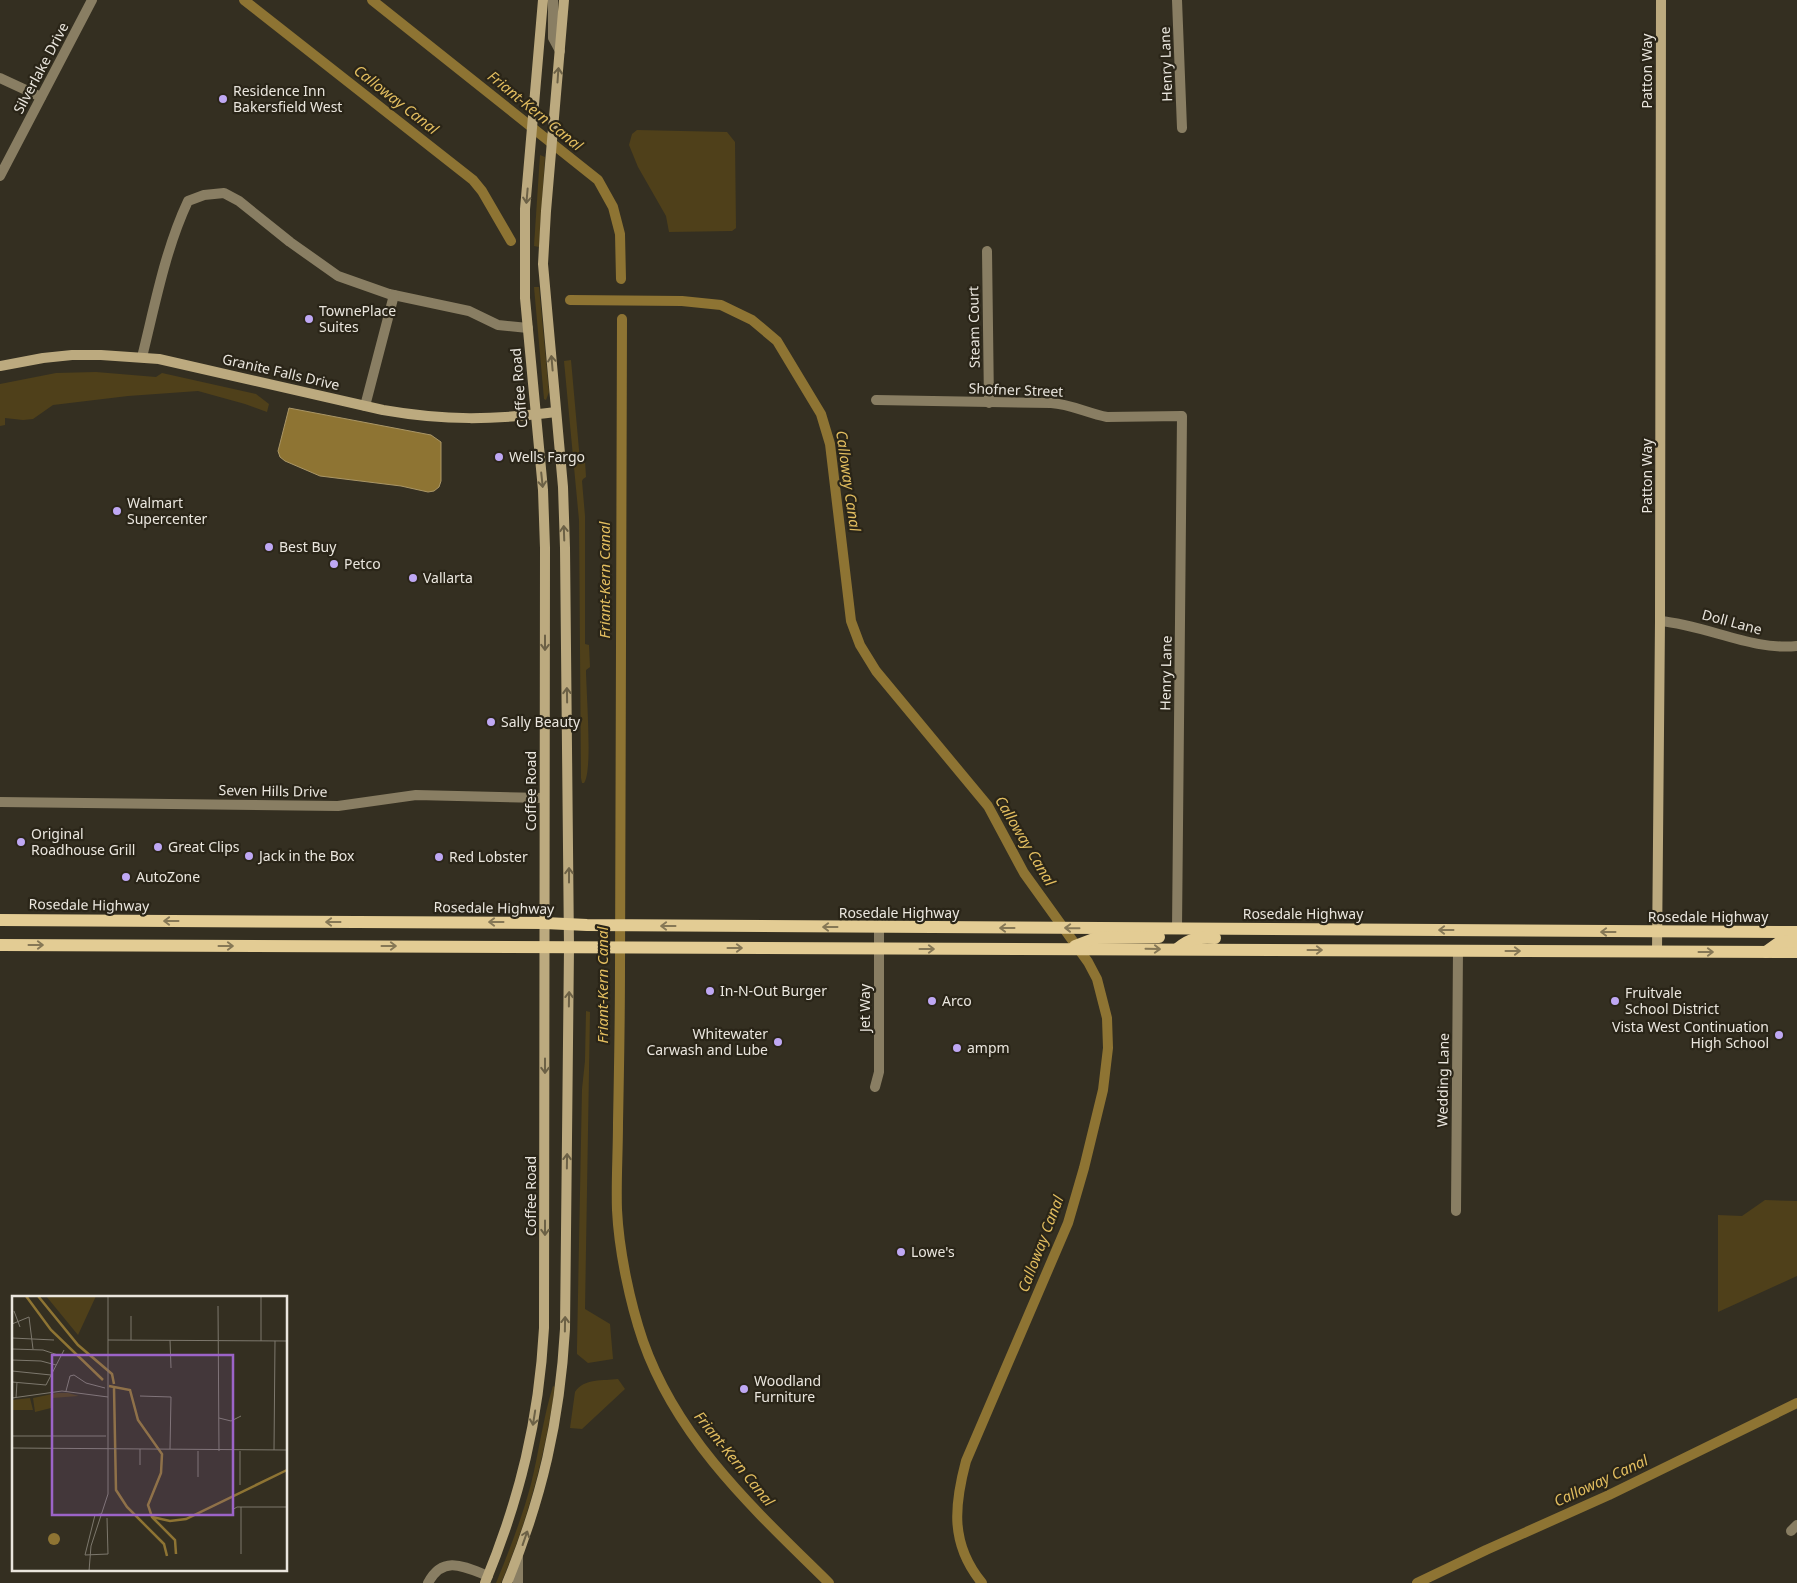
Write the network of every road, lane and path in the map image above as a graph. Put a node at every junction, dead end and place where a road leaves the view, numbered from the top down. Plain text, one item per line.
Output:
1 (91, 0) edge
2 (543, 0) edge
3 (553, 0) edge
4 (564, 0) edge
5 (1177, 0) edge
6 (1661, 0) edge
7 (560, 50) junction
8 (0, 78) edge
9 (41, 97) junction
10 (1182, 128) dead end
11 (0, 176) edge
12 (987, 251) dead end
13 (394, 295) junction
14 (528, 328) junction
15 (142, 357) junction
16 (0, 366) edge
17 (876, 400) dead end
18 (989, 403) junction
19 (365, 406) junction
20 (556, 412) junction
21 (535, 414) junction
22 (1182, 416) joint
23 (1660, 620) junction
24 (1797, 646) edge
25 (544, 798) junction
26 (0, 802) edge
27 (0, 920) edge
28 (545, 923) junction
29 (569, 924) junction
30 (879, 928) junction
31 (1177, 929) junction
32 (1294, 929) junction
33 (1657, 932) junction
34 (1797, 932) edge
35 (1094, 933) junction
36 (1797, 942) edge
37 (0, 945) edge
38 (569, 946) junction
39 (544, 947) junction
40 (879, 949) junction
41 (1060, 949) junction
42 (1176, 949) junction
43 (1458, 950) junction
44 (1657, 952) junction
45 (1766, 952) junction
46 (1797, 952) edge
47 (875, 1087) dead end
48 (1456, 1211) dead end
49 (518, 1556) junction
50 (486, 1580) edge
51 (428, 1583) edge
52 (507, 1583) edge
53 (518, 1583) edge

1 - 9 street, Silverlake Drive
2 -> 14 main road, Coffee Road
3 - 7 street
4 - 7 main road
5 - 10 street, Henry Lane
6 - 23 main road, Patton Way
20 -> 7 main road
8 - 9 street
9 - 11 street, Silverlake Drive
12 - 18 street, Steam Court
13 - 14 street
13 - 15 street
13 - 19 street
14 - 21 main road, Coffee Road
15 - 16 main road, Granite Falls Drive
15 - 19 main road, Granite Falls Drive
17 - 18 street, Shofner Street
18 - 22 street, Shofner Street
19 - 21 main road, Granite Falls Drive
20 - 21 main road, Granite Falls Drive
29 -> 20 main road
21 -> 25 main road, Coffee Road
22 - 31 street, Henry Lane
23 - 24 street, Doll Lane
23 - 33 main road, Patton Way
25 - 26 street, Seven Hills Drive
25 - 28 main road, Coffee Road
28 -> 27 main road, Rosedale Highway
28 - 29 main road, Rosedale Highway
28 - 39 main road, Coffee Road
30 -> 29 main road, Rosedale Highway
29 - 38 main road
35 -> 30 main road, Rosedale Highway
30 - 40 street, Jet Way
31 - 32 main road, Rosedale Highway
31 - 35 main road, Rosedale Highway
33 -> 32 main road, Rosedale Highway
32 - 42 main road
33 - 34 main road, Rosedale Highway
33 - 44 main road, Patton Way
35 - 41 main road
36 - 45 main road
37 -> 39 main road
38 - 39 main road
38 -> 40 main road
49 -> 38 main road
39 -> 50 main road, Coffee Road
40 -> 41 main road
40 - 47 street, Jet Way
41 -> 42 main road
42 -> 43 main road
43 -> 44 main road
43 - 48 street, Wedding Lane
44 -> 45 main road
45 - 46 main road
49 - 52 main road
49 - 53 street
50 - 51 street, Coffee Road

